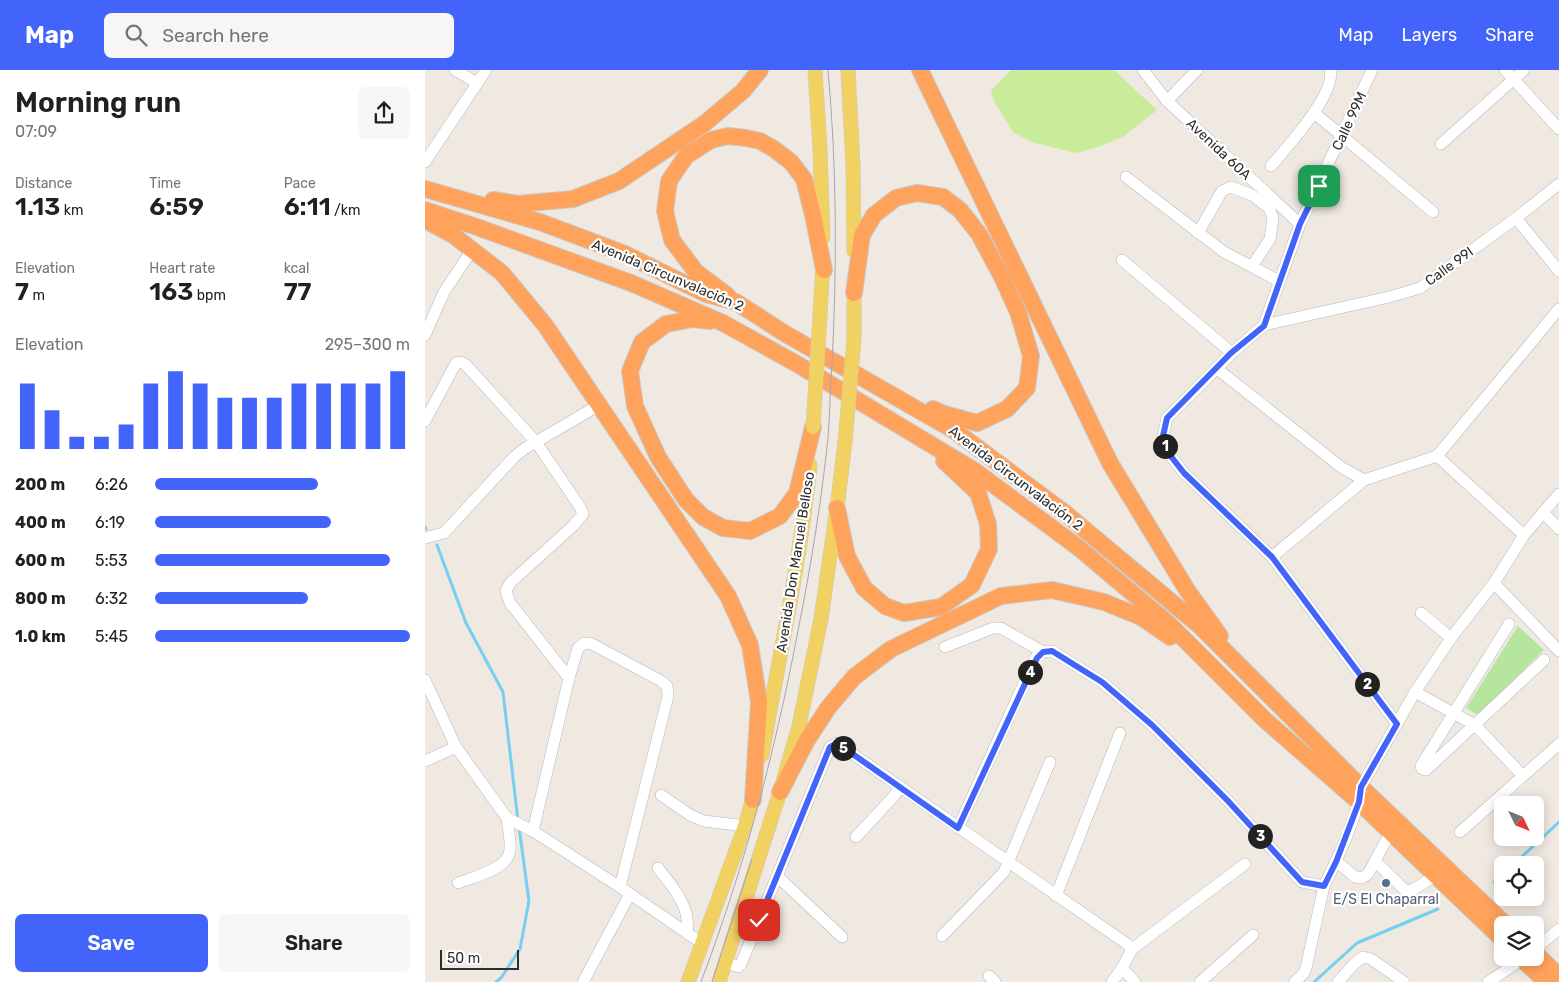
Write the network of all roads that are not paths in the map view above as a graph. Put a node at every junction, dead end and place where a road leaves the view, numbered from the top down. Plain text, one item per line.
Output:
1 (455, 70) edge
2 (486, 70) edge
3 (760, 70) edge
4 (815, 70) edge
5 (848, 70) edge
6 (920, 70) edge
7 (1143, 70) edge
8 (1197, 70) edge
9 (1330, 70) edge
10 (1372, 70) edge
11 (1505, 70) edge
12 (1524, 70) edge
13 (1514, 80) junction
14 (477, 82) junction
15 (1167, 101) junction
16 (1314, 113) junction
17 (1559, 129) edge
18 (1342, 135) junction
19 (1441, 144) dead end
20 (425, 162) edge
21 (1271, 166) dead end
22 (1126, 177) dead end
23 (1559, 184) edge
24 (425, 189) edge
25 (425, 210) edge
26 (1433, 212) dead end
27 (1516, 218) junction
28 (425, 220) edge
29 (1300, 224) junction
30 (1198, 233) junction
31 (471, 250) junction
32 (1122, 260) dead end
33 (1252, 266) junction
34 (824, 270) junction
35 (1559, 271) edge
36 (1279, 281) junction
37 (854, 293) junction
38 (736, 302) junction
39 (1559, 309) edge
40 (723, 323) junction
41 (1264, 326) junction
42 (425, 335) edge
43 (1231, 353) junction
44 (1216, 368) junction
45 (864, 378) junction
46 (599, 406) junction
47 (425, 421) edge
48 (813, 427) junction
49 (917, 435) junction
50 (536, 442) junction
51 (1437, 456) junction
52 (1363, 480) junction
53 (1559, 494) edge
54 (837, 508) junction
55 (1543, 512) junction
56 (1559, 529) edge
57 (1524, 535) junction
58 (425, 538) edge
59 (1272, 557) junction
60 (1494, 583) junction
61 (1421, 613) dead end
62 (1509, 624) dead end
63 (1451, 638) junction
64 (945, 647) dead end
65 (1559, 651) edge
66 (1043, 652) junction
67 (1544, 660) dead end
68 (1210, 665) junction
69 (1250, 676) junction
70 (569, 678) junction
71 (425, 680) edge
72 (1415, 692) junction
73 (1454, 713) junction
74 (1397, 724) junction
75 (1475, 724) junction
76 (1119, 733) dead end
77 (1559, 744) edge
78 (456, 746) junction
79 (425, 761) edge
80 (1050, 762) dead end
81 (1523, 776) junction
82 (900, 788) junction
83 (780, 792) junction
84 (1360, 794) junction
85 (661, 795) dead end
86 (753, 800) junction
87 (509, 819) junction
88 (745, 826) junction
89 (958, 828) junction
90 (529, 829) junction
91 (1460, 832) dead end
92 (1390, 833) junction
93 (856, 837) dead end
94 (1375, 861) junction
95 (1336, 862) junction
96 (1009, 863) junction
97 (1245, 864) dead end
98 (658, 868) dead end
99 (777, 876) junction
100 (1435, 876) junction
101 (458, 883) dead end
102 (1324, 886) junction
103 (625, 890) junction
104 (1057, 896) junction
105 (1496, 916) edge
106 (1559, 929) edge
107 (1494, 932) edge
108 (688, 934) junction
109 (1253, 934) dead end
110 (942, 936) dead end
111 (842, 937) dead end
112 (1544, 942) edge
113 (703, 944) junction
114 (1132, 949) junction
115 (726, 962) junction
116 (1512, 966) edge
117 (1535, 966) edge
118 (1544, 966) edge
119 (1122, 968) junction
120 (1559, 976) edge
121 (583, 982) edge
122 (688, 982) edge
123 (719, 982) edge
124 (1112, 982) edge
125 (1135, 982) edge
126 (1200, 982) edge
127 (1295, 982) edge
128 (1338, 982) edge
129 (1404, 982) edge
130 (1488, 982) edge
131 (1546, 982) edge

1 - 14 street
2 - 14 street
3 - 24 highway
4 - 34 main road, Avenida Don Manuel Belloso
5 - 37 main road
6 - 69 highway
7 - 15 street, Avenida 60A
8 - 15 street
9 - 16 street
10 - 18 street, Calle 99M
11 - 13 street
12 - 13 street
13 - 17 street
13 - 19 street
14 - 20 street
15 - 29 street, Avenida 60A
16 - 18 street
16 - 21 street
18 - 26 street
18 - 29 street, Calle 99M
22 - 30 street
23 - 27 street, Calle 99I
24 - 38 highway, Avenida Circunvalación 2
25 - 40 highway, Avenida Circunvalación 2
27 - 35 street
27 - 41 street, Calle 99I
28 - 31 highway
29 - 36 street, Calle 99M
30 - 33 street
30 - 33 street
31 - 42 street
31 - 46 highway
32 - 43 street
33 - 36 street
34 - 38 highway
34 - 48 main road, Avenida Don Manuel Belloso, bridge
36 - 41 street, Calle 99M
37 - 45 highway
37 - 54 main road, bridge
38 - 45 highway, Avenida Circunvalación 2
39 - 51 street
40 - 48 highway
40 - 49 highway, Avenida Circunvalación 2
41 - 43 street
43 - 44 street
44 - 52 street
44 - 59 street
45 - 69 highway, Avenida Circunvalación 2
46 - 50 street
46 - 86 highway
47 - 50 street
48 - 86 main road, Avenida Don Manuel Belloso
49 - 54 highway
49 - 68 highway, Avenida Circunvalación 2
50 - 58 street
50 - 70 street
51 - 52 street
51 - 57 street
52 - 59 street
53 - 55 street
54 - 83 main road
55 - 56 street
55 - 57 street
57 - 60 street
59 - 74 street
60 - 63 street
60 - 65 street
61 - 63 street
62 - 73 street
63 - 72 street
64 - 66 street
66 - 89 street
66 - 102 street
67 - 75 street
68 - 83 highway
68 - 84 highway, Avenida Circunvalación 2
69 - 84 highway, Avenida Circunvalación 2
70 - 90 street
70 - 103 street
71 - 78 street
72 - 73 street
72 - 74 street
73 - 75 street
73 - 75 street
74 - 84 street
75 - 81 street
76 - 104 street
77 - 81 street
78 - 79 street
78 - 87 street
80 - 96 street
81 - 91 street
82 - 89 street
82 - 93 street
82 - 99 street
83 - 115 main road
84 - 92 highway, Avenida Circunvalación 2
84 - 95 street
84 - 105 highway, Avenida Circunvalación 2
85 - 88 street
86 - 88 main road, Avenida Don Manuel Belloso
87 - 90 street
87 - 101 street
88 - 113 main road, Avenida Don Manuel Belloso
89 - 96 street
90 - 103 street
92 - 94 street
92 - 100 highway, Avenida Circunvalación 2
94 - 95 street
94 - 100 street
95 - 102 street
96 - 104 street
96 - 110 street
97 - 114 street
98 - 108 street
99 - 111 street
99 - 115 street
100 - 107 highway, Avenida Circunvalación 2
102 - 127 street
103 - 108 street
103 - 121 street
104 - 114 street
106 - 112 street
108 - 113 street
109 - 126 street
113 - 122 main road, Avenida Don Manuel Belloso
114 - 119 street
115 - 123 main road
116 - 130 street
117 - 131 highway
118 - 120 highway
119 - 124 street
119 - 125 street
128 - 129 street

